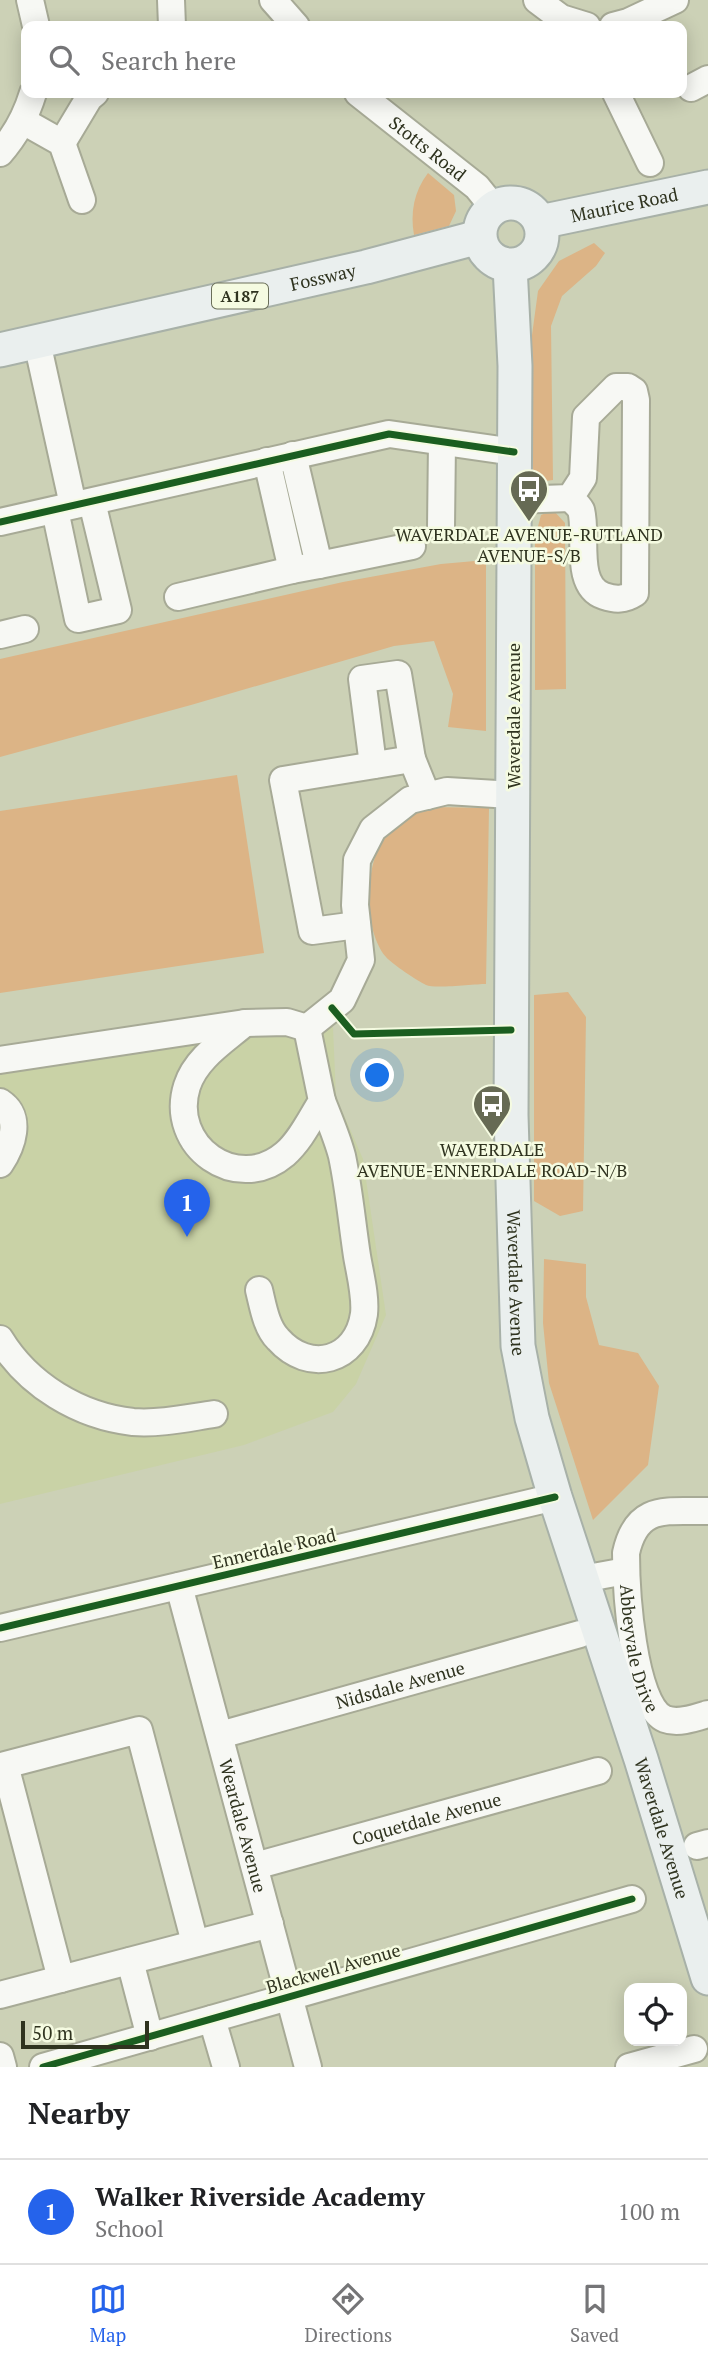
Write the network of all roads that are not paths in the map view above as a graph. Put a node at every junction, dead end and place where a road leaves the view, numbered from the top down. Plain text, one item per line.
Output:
1 (30, 0) edge
2 (171, 0) edge
3 (273, 0) edge
4 (537, 0) edge
5 (675, 0) edge
6 (35, 21) edge
7 (172, 21) edge
8 (292, 21) edge
9 (571, 21) edge
10 (630, 21) edge
11 (31, 98) edge
12 (89, 98) edge
13 (364, 98) edge
14 (618, 98) edge
15 (23, 121) junction
16 (62, 143) junction
17 (0, 153) edge
18 (650, 163) dead end
19 (708, 187) edge
20 (82, 200) dead end
21 (494, 208) junction
22 (540, 222) junction
23 (479, 237) junction
24 (510, 266) junction
25 (37, 342) junction
26 (0, 350) edge
27 (442, 442) junction
28 (514, 452) junction
29 (293, 455) junction
30 (267, 461) junction
31 (570, 498) junction
32 (514, 500) junction
33 (73, 506) junction
34 (0, 522) edge
35 (441, 527) dead end
36 (412, 546) dead end
37 (318, 565) junction
38 (292, 570) junction
39 (177, 597) dead end
40 (412, 759) junction
41 (373, 765) junction
42 (437, 793) junction
43 (512, 795) junction
44 (357, 925) junction
45 (245, 1023) junction
46 (307, 1028) junction
47 (0, 1060) edge
48 (322, 1101) junction
49 (0, 1102) edge
50 (0, 1164) edge
51 (259, 1290) dead end
52 (0, 1339) edge
53 (214, 1414) dead end
54 (555, 1497) junction
55 (708, 1511) edge
56 (626, 1571) junction
57 (582, 1578) junction
58 (179, 1586) junction
59 (0, 1628) edge
60 (580, 1634) dead end
61 (708, 1714) edge
62 (220, 1735) junction
63 (598, 1771) dead end
64 (255, 1866) junction
65 (632, 1899) dead end
66 (270, 1924) junction
67 (195, 1943) junction
68 (130, 1961) junction
69 (708, 1978) edge
70 (61, 1979) junction
71 (0, 1995) edge
72 (290, 1997) junction
73 (212, 2019) junction
74 (149, 2037) junction
75 (694, 2049) dead end
76 (0, 2056) edge
77 (82, 2062) edge
78 (3, 2067) edge
79 (43, 2067) edge
80 (226, 2067) edge
81 (309, 2067) edge
82 (629, 2067) edge

1 - 6 street
2 - 7 street
3 - 8 street
4 - 9 street
5 - 10 street
11 - 15 street
12 - 16 street
13 - 21 street, Stotts Road
14 - 18 street
15 - 16 street
15 - 17 street
16 - 20 street
19 - 22 main road, Maurice Road
21 - 22 main road
21 - 23 main road
22 - 24 main road
23 - 24 main road
23 - 25 main road, Fossway / A187
24 - 28 main road, Waverdale Avenue
25 - 26 main road, Fossway / A187
25 - 33 street
27 - 28 street
27 - 29 street
27 - 35 street
28 - 32 main road, Waverdale Avenue
29 - 30 street
29 - 37 street
30 - 33 street
30 - 38 street
31 - 31 street
31 - 32 street
32 - 43 main road, Waverdale Avenue
33 - 34 street
36 - 37 street
37 - 38 street
38 - 39 street
40 - 41 street
40 - 41 street
40 - 42 street
41 - 44 street
42 - 43 street
42 - 44 street
43 - 54 main road, Waverdale Avenue
44 - 46 street
45 - 46 street
45 - 47 street
45 - 48 street
46 - 48 street
48 - 51 street
49 - 50 street
52 - 53 street
54 - 57 main road, Waverdale Avenue
54 - 58 street, Ennerdale Road
55 - 56 street, Abbeyvale Drive
56 - 57 street, Abbeyvale Drive
56 - 61 street, Abbeyvale Drive
57 - 69 main road, Waverdale Avenue
58 - 59 street, Ennerdale Road
58 - 62 street, Weardale Avenue
60 - 62 street, Nidsdale Avenue
62 - 64 street, Weardale Avenue
63 - 64 street, Coquetdale Avenue
64 - 66 street, Weardale Avenue
65 - 72 street, Blackwell Avenue
66 - 67 street
66 - 72 street, Weardale Avenue
67 - 68 street
67 - 70 street
68 - 70 street
68 - 74 street
70 - 71 street
72 - 73 street, Blackwell Avenue
72 - 81 street, Weardale Avenue
73 - 74 street, Blackwell Avenue
73 - 80 street
74 - 77 street, Blackwell Avenue
75 - 82 street
76 - 78 street
77 - 79 street, Blackwell Avenue

